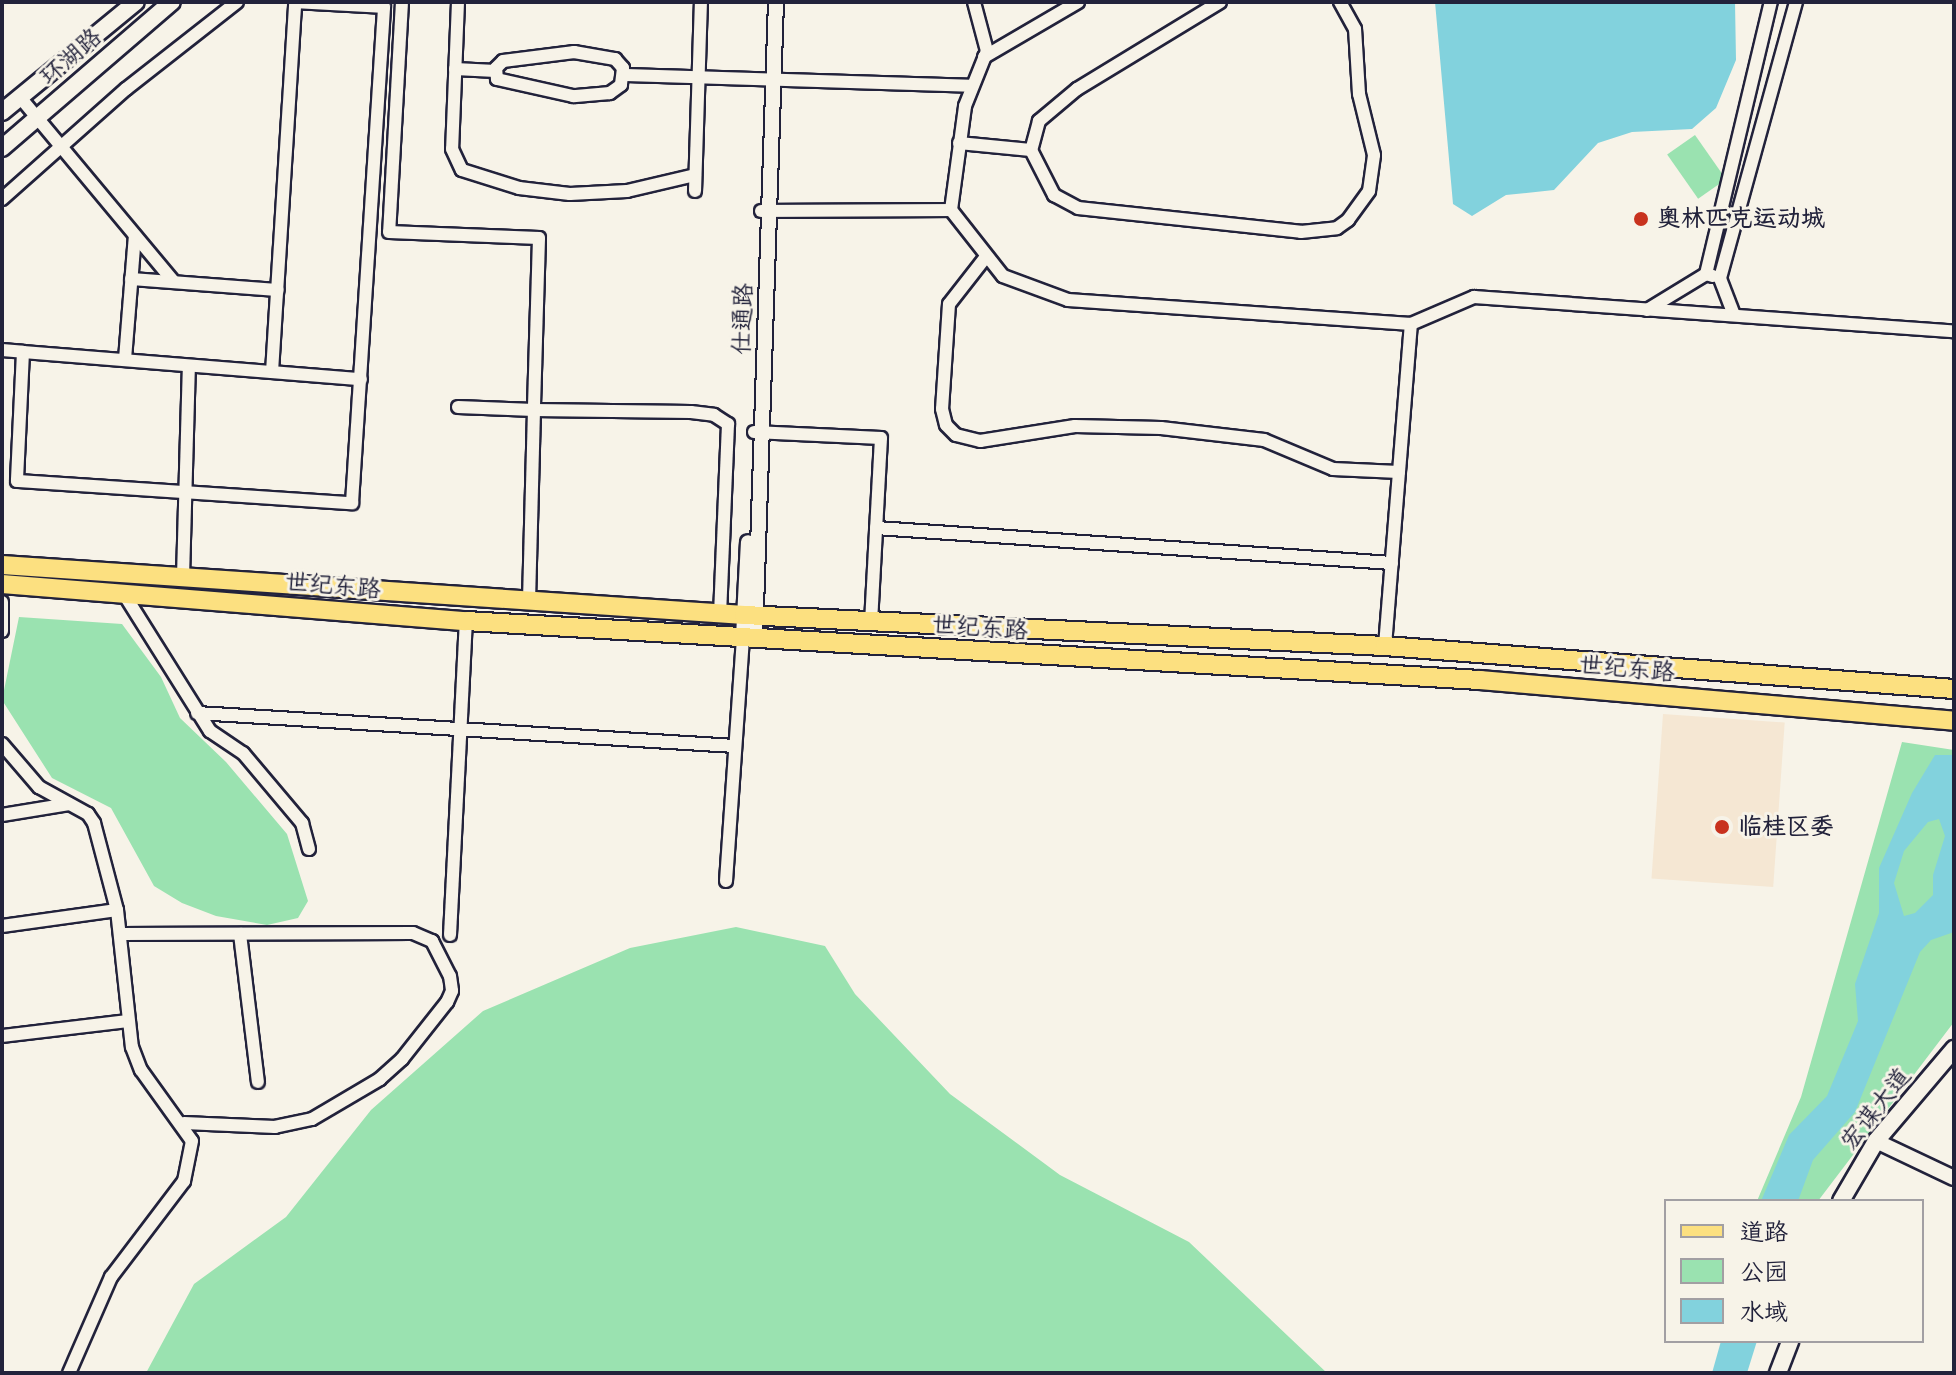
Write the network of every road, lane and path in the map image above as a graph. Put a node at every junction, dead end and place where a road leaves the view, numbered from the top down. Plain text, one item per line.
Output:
1 (136, 2) edge
2 (172, 2) edge
3 (237, 2) edge
4 (295, 2) edge
5 (402, 2) edge
6 (458, 2) edge
7 (701, 2) edge
8 (766, 2) edge
9 (776, 2) edge
10 (974, 2) edge
11 (1078, 2) edge
12 (1220, 2) edge
13 (1340, 2) edge
14 (1771, 2) edge
15 (1796, 2) edge
16 (984, 57) junction
17 (455, 69) junction
18 (496, 71) junction
19 (624, 75) junction
20 (698, 76) junction
21 (768, 80) junction
22 (972, 86) junction
23 (19, 96) junction
24 (2, 112) edge
25 (37, 118) junction
26 (959, 143) junction
27 (60, 146) junction
28 (2, 148) edge
29 (1031, 150) junction
30 (695, 175) junction
31 (695, 191) dead end
32 (2, 199) edge
33 (951, 210) junction
34 (765, 211) junction
35 (135, 236) junction
36 (985, 258) junction
37 (1706, 274) junction
38 (1720, 278) junction
39 (131, 279) junction
40 (174, 282) junction
41 (278, 290) junction
42 (1647, 310) junction
43 (1734, 315) junction
44 (1411, 324) junction
45 (1954, 331) edge
46 (2, 350) edge
47 (23, 352) junction
48 (125, 359) junction
49 (189, 366) junction
50 (272, 372) junction
51 (361, 379) junction
52 (458, 407) dead end
53 (534, 410) junction
54 (758, 433) junction
55 (1399, 472) junction
56 (184, 490) junction
57 (876, 528) junction
58 (1392, 563) junction
59 (2, 565) edge
60 (183, 577) junction
61 (2, 584) edge
62 (124, 594) junction
63 (529, 599) junction
64 (2, 602) edge
65 (720, 612) junction
66 (750, 615) junction
67 (871, 620) junction
68 (466, 621) junction
69 (2, 631) edge
70 (749, 637) junction
71 (1385, 646) junction
72 (1676, 666) junction
73 (1383, 674) junction
74 (1784, 675) junction
75 (1954, 689) edge
76 (1683, 698) junction
77 (1784, 708) junction
78 (197, 713) junction
79 (1954, 721) edge
80 (462, 729) junction
81 (2, 744) edge
82 (735, 746) junction
83 (69, 804) junction
84 (2, 815) edge
85 (309, 849) dead end
86 (726, 881) dead end
87 (117, 910) junction
88 (2, 926) edge
89 (120, 934) junction
90 (240, 934) junction
91 (450, 935) dead end
92 (128, 1021) junction
93 (2, 1036) edge
94 (1954, 1049) edge
95 (1954, 1063) edge
96 (258, 1082) dead end
97 (184, 1123) junction
98 (1881, 1143) junction
99 (1954, 1178) edge
100 (1842, 1199) edge
101 (1853, 1199) edge
102 (1777, 1343) edge
103 (1789, 1343) edge
104 (69, 1373) edge
105 (1767, 1373) edge
106 (1778, 1373) edge

1 - 23 main road, 环湖路
2 - 25 main road, 环湖路
3 - 27 street
4 - 41 street
4 - 51 street
5 - 53 street
6 - 17 street
7 - 20 street
8 - 21 street, 仕通路
9 - 21 street, 仕通路
10 - 16 street
11 - 16 street
12 - 29 street
13 - 29 street
14 - 37 street
15 - 38 street
16 - 22 street
17 - 18 street
17 - 30 street
18 - 19 street
18 - 19 street
19 - 20 street
20 - 21 street
20 - 30 street
21 - 22 street
21 - 34 street, 仕通路
22 - 26 street
23 - 24 main road, 环湖路
23 - 25 street
25 - 27 street
25 - 28 main road, 环湖路
26 - 29 street
26 - 33 street
27 - 32 street
27 - 35 street
30 - 31 street
33 - 34 street
33 - 36 street
34 - 54 street, 仕通路
35 - 39 street
35 - 40 street
36 - 44 street
36 - 55 street
37 - 38 street
37 - 42 street
38 - 43 street
39 - 40 street
39 - 48 street
40 - 41 street
41 - 50 street
42 - 43 street
42 - 44 street
43 - 45 street
44 - 55 street
46 - 47 street
47 - 48 street
47 - 56 street
48 - 49 street
49 - 50 street
49 - 56 street
50 - 51 street
51 - 56 street
52 - 53 street
53 - 63 street
53 - 65 street
54 - 57 street
54 - 66 street, 仕通路
55 - 58 street
56 - 60 street
57 - 58 street
57 - 67 street
58 - 71 street
59 - 60 main road, 世纪东路
60 - 63 main road, 世纪东路
61 - 62 main road, 世纪东路
62 - 68 main road, 世纪东路
62 - 78 street
63 - 65 main road, 世纪东路
64 - 69 street
65 - 66 main road, 世纪东路
66 - 67 main road, 世纪东路
66 - 70 street, 仕通路
67 - 71 main road, 世纪东路
68 - 70 main road, 世纪东路
68 - 80 street
70 - 73 main road, 世纪东路
70 - 82 street
71 - 72 main road, 世纪东路
71 - 73 main road
72 - 74 main road, 世纪东路
72 - 76 main road
73 - 76 main road, 世纪东路
74 - 75 main road, 世纪东路
74 - 77 main road
76 - 77 main road, 世纪东路
77 - 79 main road, 世纪东路
78 - 80 street
78 - 85 street
80 - 82 street
80 - 91 street
81 - 83 street
82 - 86 street
83 - 84 street
83 - 87 street
87 - 88 street
87 - 89 street
89 - 90 street
89 - 92 street
90 - 96 street
90 - 97 street
92 - 93 street
92 - 97 street
94 - 98 main road, 宏谋大道
95 - 98 main road
97 - 104 street
98 - 99 street
98 - 100 main road, 宏谋大道
98 - 101 main road
102 - 105 main road
103 - 106 main road

